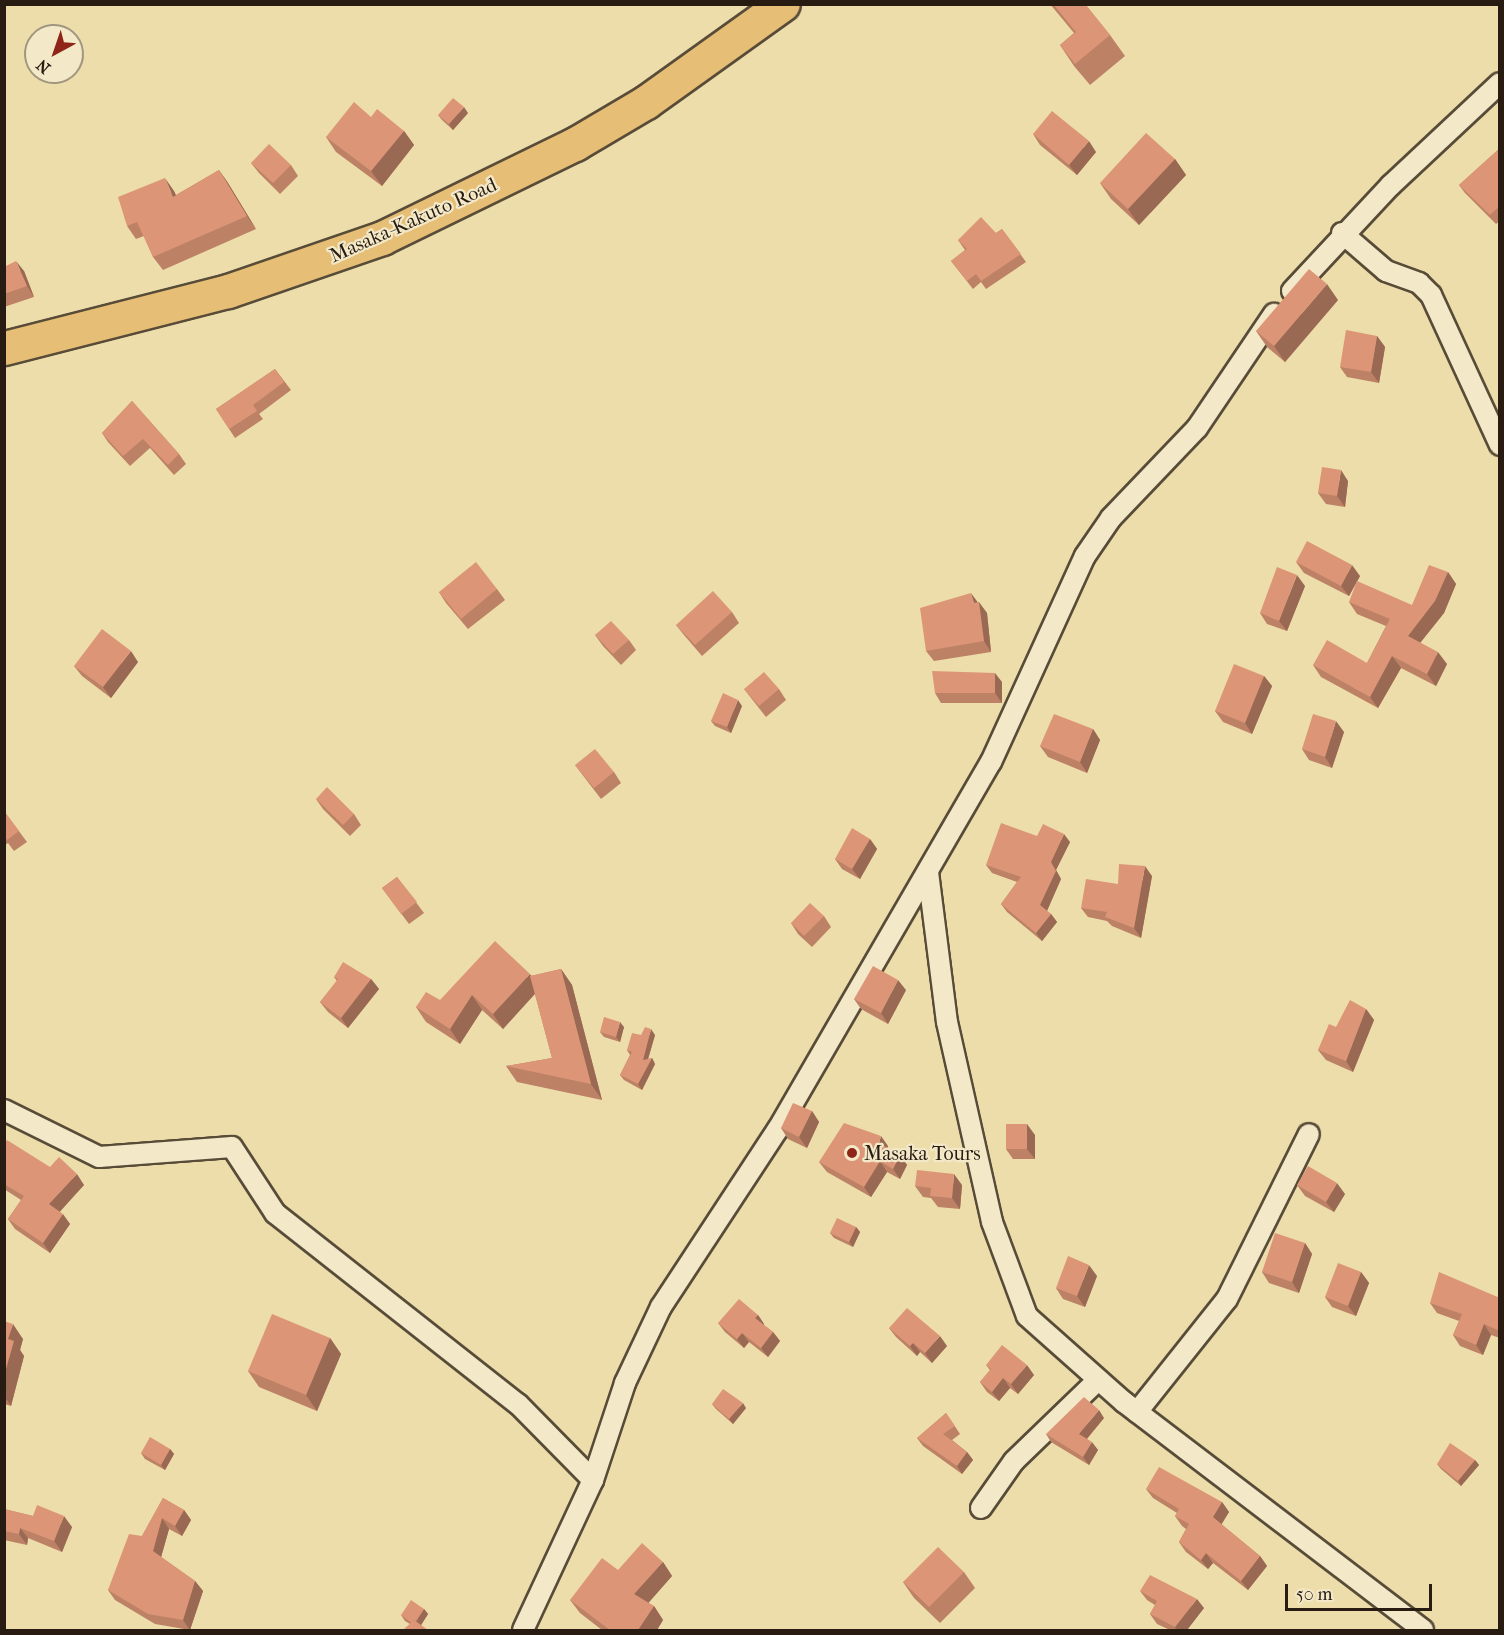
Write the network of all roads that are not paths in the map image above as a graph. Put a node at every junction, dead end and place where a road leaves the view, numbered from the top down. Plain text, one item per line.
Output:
1 (783, 4) edge
2 (1500, 84) edge
3 (1342, 234) junction
4 (4, 348) edge
5 (1500, 445) edge
6 (928, 872) junction
7 (4, 1110) edge
8 (1309, 1134) dead end
9 (1098, 1380) junction
10 (1137, 1412) junction
11 (593, 1480) junction
12 (981, 1508) dead end
13 (523, 1630) edge
14 (1423, 1630) edge

1 - 4 highway, Masaka-Kakuto Road
2 - 3 street
3 - 5 street
3 - 6 street
6 - 9 street
6 - 11 street
7 - 11 street
8 - 10 street
9 - 10 street
9 - 12 street
10 - 14 street
11 - 13 street

